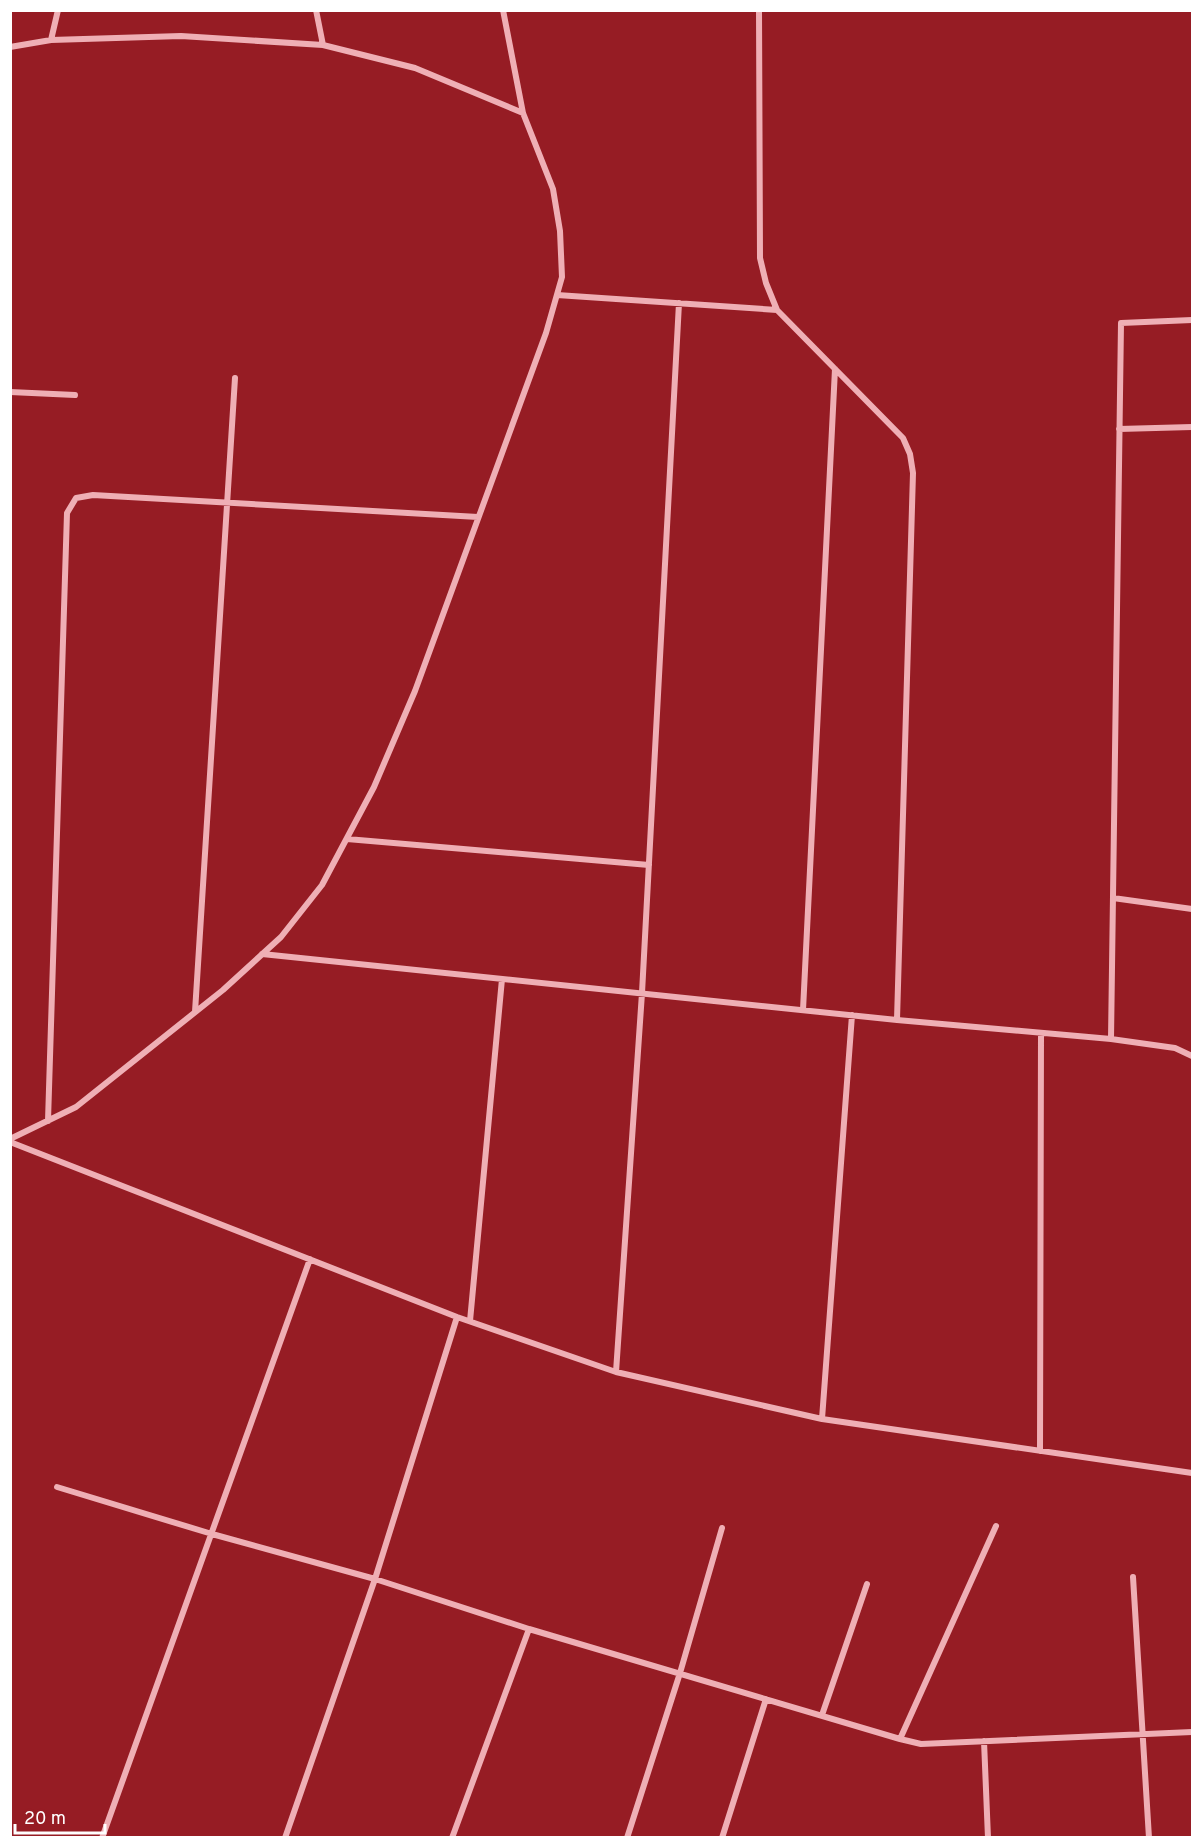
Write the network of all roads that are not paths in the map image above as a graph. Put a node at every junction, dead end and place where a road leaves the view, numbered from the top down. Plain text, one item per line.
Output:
1 (58, 10) edge
2 (316, 10) edge
3 (503, 10) edge
4 (759, 10) edge
5 (51, 40) junction
6 (323, 45) junction
7 (10, 47) edge
8 (524, 113) junction
9 (557, 295) junction
10 (679, 303) junction
11 (777, 310) junction
12 (1192, 320) edge
13 (835, 369) junction
14 (235, 378) dead end
15 (10, 392) edge
16 (75, 395) dead end
17 (1192, 427) edge
18 (1119, 429) junction
19 (227, 503) junction
20 (478, 517) junction
21 (347, 839) junction
22 (649, 865) junction
23 (1113, 898) junction
24 (1192, 909) edge
25 (262, 954) junction
26 (502, 979) junction
27 (642, 993) junction
28 (803, 1010) junction
29 (195, 1012) junction
30 (852, 1015) junction
31 (897, 1020) junction
32 (1041, 1033) junction
33 (1110, 1039) junction
34 (1192, 1056) edge
35 (48, 1121) junction
36 (10, 1140) edge
37 (310, 1259) junction
38 (457, 1317) junction
39 (470, 1321) junction
40 (616, 1372) junction
41 (822, 1419) junction
42 (1040, 1450) junction
43 (1192, 1473) edge
44 (57, 1487) dead end
45 (996, 1526) dead end
46 (722, 1528) dead end
47 (212, 1534) junction
48 (1133, 1577) dead end
49 (375, 1579) junction
50 (867, 1584) dead end
51 (529, 1629) junction
52 (680, 1673) junction
53 (766, 1699) junction
54 (822, 1715) junction
55 (1192, 1732) edge
56 (1143, 1735) junction
57 (900, 1739) junction
58 (984, 1742) junction
59 (102, 1838) edge
60 (285, 1838) edge
61 (452, 1838) edge
62 (627, 1838) edge
63 (722, 1838) edge
64 (988, 1838) edge
65 (1149, 1838) edge

1 - 5 street
2 - 6 street
3 - 8 street
4 - 11 street
5 - 6 street
5 - 7 street
6 - 8 street
8 - 9 street
9 - 10 street
9 - 20 street
10 - 11 street
10 - 22 street
11 - 13 street
12 - 18 street
13 - 28 street
13 - 31 street
14 - 19 street
15 - 16 street
17 - 18 street
18 - 23 street
19 - 20 street
19 - 29 street
19 - 35 street
20 - 21 street
21 - 22 street
21 - 25 street
22 - 27 street
23 - 24 street
23 - 33 street
25 - 26 street
25 - 29 street
26 - 27 street
26 - 39 street
27 - 28 street
27 - 40 street
28 - 30 street
29 - 35 street
30 - 31 street
30 - 41 street
31 - 32 street
32 - 33 street
32 - 42 street
33 - 34 street
35 - 36 street
36 - 37 street
37 - 38 street
37 - 47 street
38 - 39 street
38 - 49 street
39 - 40 street
40 - 41 street
41 - 42 street
42 - 43 street
44 - 47 street
45 - 57 street
46 - 52 street
47 - 49 street
47 - 59 street
48 - 56 street
49 - 51 street
49 - 60 street
50 - 54 street
51 - 52 street
51 - 61 street
52 - 53 street
52 - 62 street
53 - 54 street
53 - 63 street
54 - 57 street
55 - 56 street
56 - 58 street
56 - 65 street
57 - 58 street
58 - 64 street

